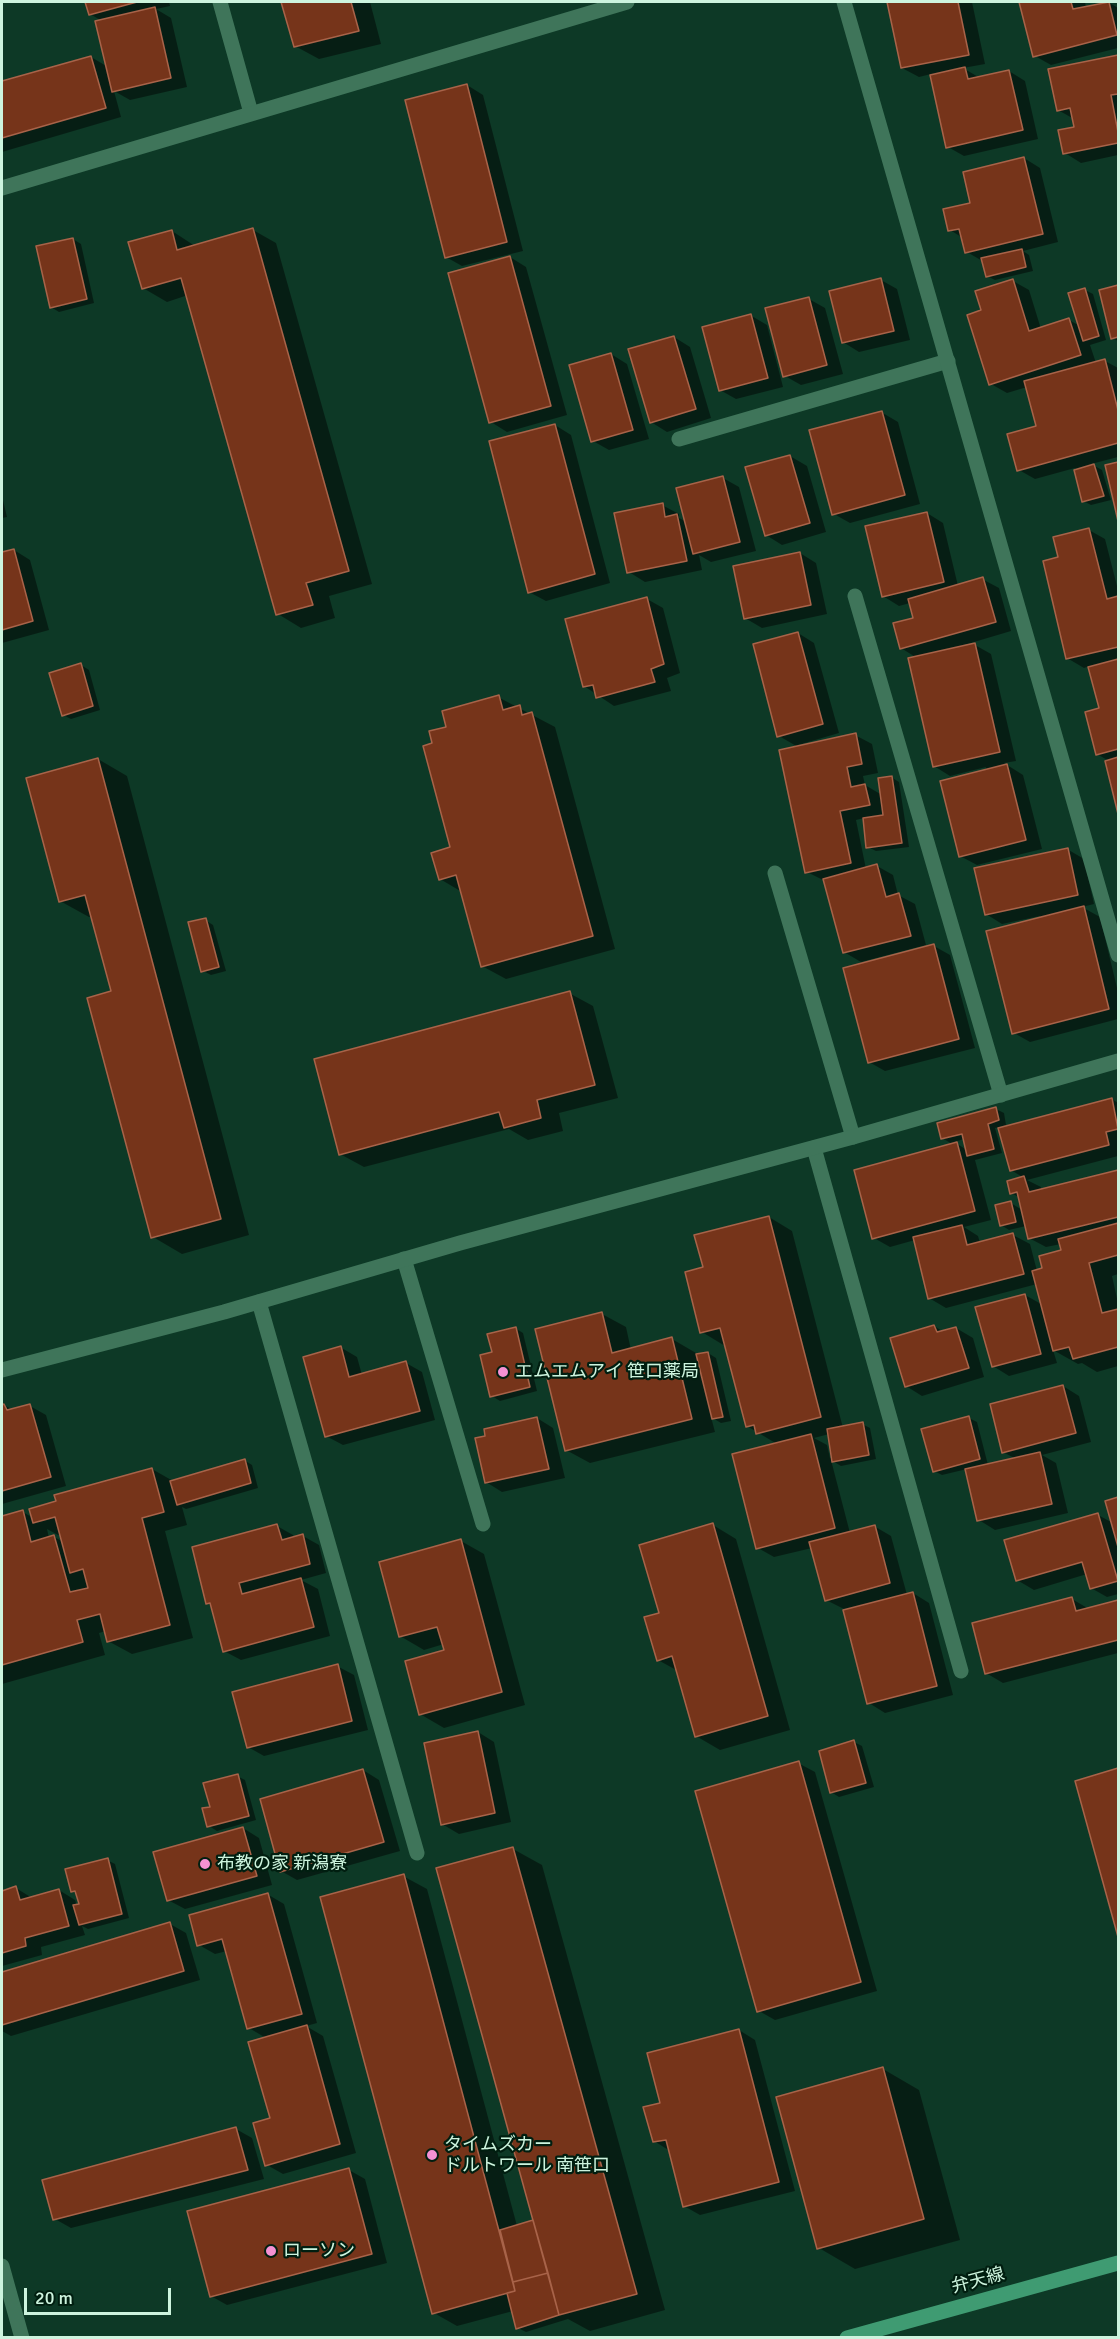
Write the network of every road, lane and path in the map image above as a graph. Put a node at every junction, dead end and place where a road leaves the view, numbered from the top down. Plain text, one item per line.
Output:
1 (220, 2) edge
2 (627, 2) edge
3 (844, 2) edge
4 (251, 113) junction
5 (2, 188) edge
6 (948, 361) junction
7 (679, 439) dead end
8 (855, 596) dead end
9 (775, 873) dead end
10 (1119, 955) edge
11 (1119, 1061) edge
12 (1001, 1095) junction
13 (853, 1137) junction
14 (814, 1148) junction
15 (404, 1259) junction
16 (259, 1302) junction
17 (2, 1370) edge
18 (483, 1524) dead end
19 (962, 1671) dead end
20 (417, 1853) dead end
21 (1119, 2263) edge
22 (2, 2266) edge
23 (22, 2337) edge
24 (847, 2337) edge

1 - 4 street
2 - 4 street
3 - 6 street
4 - 5 street
6 - 7 street
6 - 10 street
8 - 12 street
9 - 13 street
11 - 12 street
12 - 13 street
13 - 14 street
14 - 15 street
14 - 19 street
15 - 16 street
15 - 18 street
16 - 17 street
16 - 20 street
21 - 24 street, 弁天線
22 - 23 street

